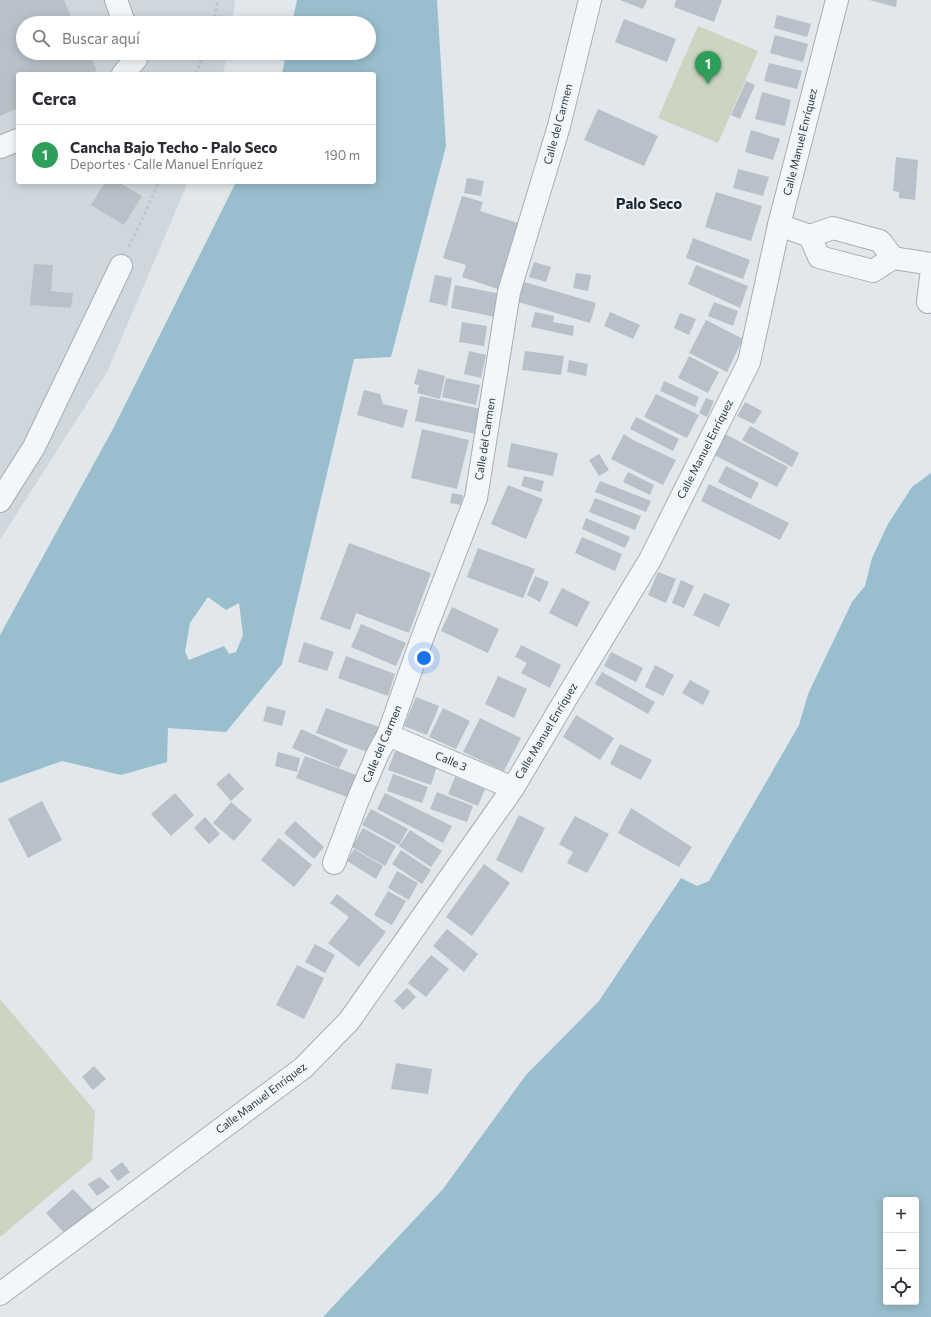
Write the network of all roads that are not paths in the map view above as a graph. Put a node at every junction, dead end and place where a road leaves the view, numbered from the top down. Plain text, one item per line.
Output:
1 (116, 0) edge
2 (590, 0) edge
3 (837, 0) edge
4 (122, 16) edge
5 (135, 60) edge
6 (125, 72) edge
7 (16, 141) edge
8 (0, 147) edge
9 (779, 225) junction
10 (810, 236) junction
11 (893, 258) junction
12 (931, 264) edge
13 (121, 266) road end
14 (931, 277) edge
15 (928, 302) dead end
16 (0, 501) edge
17 (388, 735) junction
18 (513, 788) junction
19 (334, 863) dead end
20 (0, 1294) edge

1 - 4 street
2 - 17 street, Calle del Carmen
3 - 9 street, Calle Manuel Enríquez
5 - 6 street
7 - 8 street
9 - 10 street
9 - 18 street, Calle Manuel Enríquez
10 - 11 street
10 - 11 street
11 - 12 street
13 - 16 street
14 - 15 street
17 - 18 street, Calle 3
17 - 19 street, Calle del Carmen
18 - 20 street, Calle Manuel Enríquez

